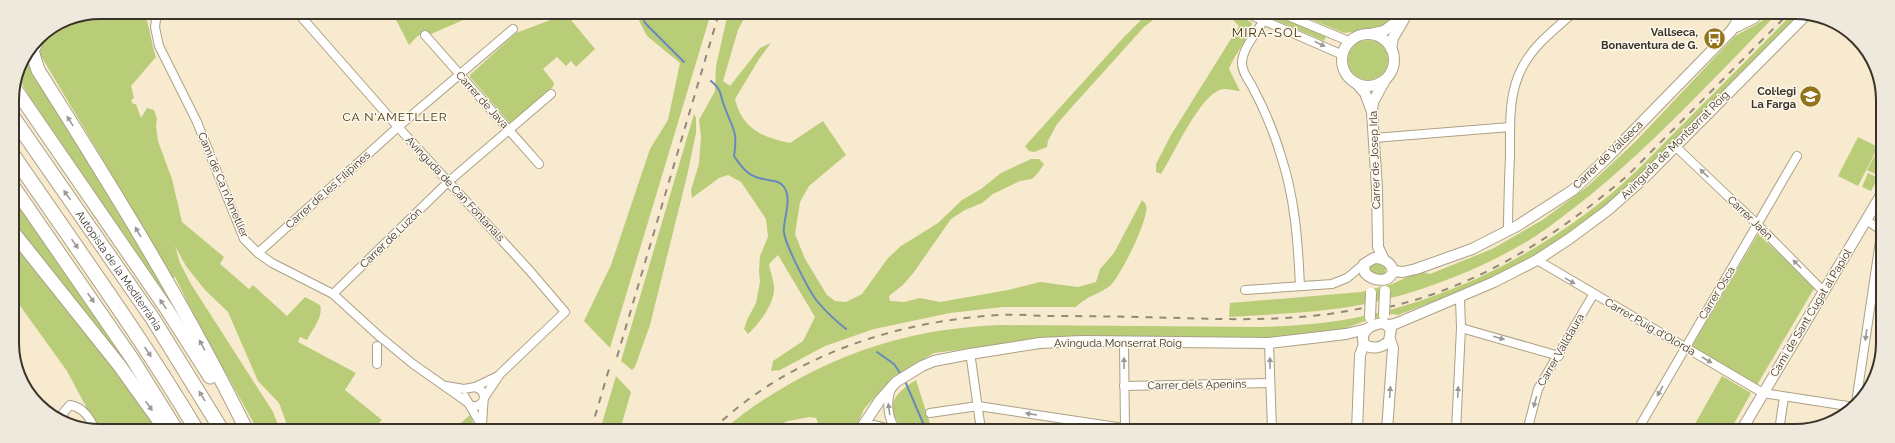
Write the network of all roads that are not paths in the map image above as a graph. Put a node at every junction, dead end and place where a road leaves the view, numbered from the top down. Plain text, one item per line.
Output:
1 (156, 19) edge
2 (303, 19) edge
3 (1295, 19) edge
4 (1400, 19) edge
5 (1404, 19) edge
6 (1566, 19) edge
7 (1747, 19) edge
8 (1264, 20) joint
9 (1801, 20) edge
10 (513, 29) dead end
11 (425, 35) dead end
12 (1368, 35) junction
13 (1351, 42) junction
14 (1391, 49) junction
15 (33, 55) edge
16 (1343, 55) junction
17 (459, 75) junction
18 (1385, 80) junction
19 (1357, 84) junction
20 (19, 94) edge
21 (551, 94) dead end
22 (1372, 112) junction
23 (19, 126) edge
24 (398, 127) junction
25 (1510, 127) junction
26 (509, 130) junction
27 (1374, 138) junction
28 (1675, 146) junction
29 (1797, 156) dead end
30 (539, 164) dead end
31 (19, 165) edge
32 (448, 182) junction
33 (19, 195) edge
34 (1876, 203) edge
35 (1866, 220) junction
36 (1757, 224) junction
37 (1876, 227) edge
38 (1508, 231) junction
39 (19, 239) edge
40 (1378, 243) junction
41 (258, 254) junction
42 (1384, 260) junction
43 (1537, 260) junction
44 (1367, 268) junction
45 (1876, 268) edge
46 (1393, 271) junction
47 (1386, 279) junction
48 (1300, 286) junction
49 (1245, 290) dead end
50 (1824, 292) junction
51 (334, 294) junction
52 (1593, 295) junction
53 (1460, 298) junction
54 (1369, 324) junction
55 (1388, 327) junction
56 (1461, 328) junction
57 (1346, 334) junction
58 (1364, 342) junction
59 (1124, 343) junction
60 (1269, 343) junction
61 (377, 346) dead end
62 (1684, 347) junction
63 (1559, 356) junction
64 (971, 359) dead end
65 (377, 364) dead end
66 (500, 374) junction
67 (1270, 383) junction
68 (894, 384) junction
69 (445, 385) junction
70 (1124, 386) junction
71 (472, 388) junction
72 (1763, 393) junction
73 (1857, 394) edge
74 (1784, 397) junction
75 (484, 399) junction
76 (468, 403) junction
77 (978, 406) junction
78 (1846, 406) edge
79 (930, 413) dead end
80 (63, 416) edge
81 (92, 423) edge
82 (161, 424) edge
83 (173, 424) edge
84 (193, 424) edge
85 (217, 424) edge
86 (238, 424) edge
87 (243, 424) edge
88 (481, 424) edge
89 (483, 424) edge
90 (864, 424) edge
91 (892, 424) edge
92 (980, 424) edge
93 (1093, 424) edge
94 (1125, 424) edge
95 (1272, 424) edge
96 (1357, 424) edge
97 (1387, 424) edge
98 (1456, 424) edge
99 (1529, 424) edge
100 (1641, 424) edge
101 (1745, 424) edge
102 (1780, 424) edge

1 - 41 street, Camí de Ca n'Ametller
2 - 24 street, Avinguda de Can Fontanals
3 - 13 street
4 - 12 street
5 - 14 street
6 - 25 street
7 - 38 street, Carrer de Vallseca
8 -> 16 street
8 - 48 street
9 - 28 street, Avinguda de Montserrat Roig
10 - 17 street, Carrer de les Filipines
11 - 17 street, Carrer de Java
12 - 13 street
12 - 14 street
13 - 16 street
14 - 18 street
87 -> 15 highway
16 - 19 street
17 - 24 street, Carrer de les Filipines
17 - 26 street, Carrer de Java
18 - 19 street
18 - 22 street, Carrer de Josep Irla
19 - 22 street
86 -> 20 highway
21 - 26 street, Carrer de Luzón
22 - 27 street, Carrer de Josep Irla
85 -> 23 highway, Autopista de la Mediterrània
24 - 32 street, Avinguda de Can Fontanals
24 - 41 street, Carrer de les Filipines
25 - 27 street
25 - 38 street
26 - 30 street, Carrer de Java
26 - 32 street, Carrer de Luzón
27 - 40 street, Carrer de Josep Irla
36 -> 28 street, Carrer Jaén
28 - 43 street, Avinguda de Montserrat Roig
29 - 36 street, Carrer Osca
31 -> 84 highway, Autopista de la Mediterrània
32 - 51 street, Carrer de Luzón
32 - 66 street, Avinguda de Can Fontanals
33 -> 83 highway
34 - 35 street, Camí de Sant Cugat al Papiol
35 -> 37 street
35 - 50 street, Camí de Sant Cugat al Papiol
50 -> 36 street, Carrer Jaén
36 - 62 street, Carrer Osca
38 - 46 street, Carrer de Vallseca
39 -> 82 highway
40 - 42 street
40 - 44 street
41 - 51 street, Camí de Ca n'Ametller
42 - 44 street
42 - 46 street
43 -> 52 street, Carrer Puig d'Olorda
43 - 53 street, Avinguda de Montserrat Roig
44 - 47 street
44 - 48 street
44 - 54 street, bridge
45 -> 73 street
46 - 47 street
47 - 55 street, bridge
48 - 49 street
50 - 72 street, Camí de Sant Cugat al Papiol
51 - 69 street, Camí de Ca n'Ametller
52 - 62 street, Carrer Puig d'Olorda
52 - 63 street, Carrer Valldaura
53 - 55 street, Avinguda de Montserrat Roig
53 - 56 street
54 - 55 street
54 - 57 street, Avinguda Monserrat Roig
54 - 58 street
55 - 58 street
97 -> 55 street
56 -> 63 street
98 -> 56 street
57 - 58 street, Avinguda Monserrat Roig
57 - 60 street, Avinguda Monserrat Roig
58 - 96 street
59 - 60 street, Avinguda Monserrat Roig
59 - 68 street, Avinguda Monserrat Roig
70 -> 59 street
67 -> 60 street
61 - 65 street
62 -> 72 street, Carrer Puig d'Olorda
62 -> 100 street, Carrer Osca
63 -> 99 street, Carrer Valldaura
64 - 77 street
66 - 71 street
66 - 75 street
67 - 70 street, Carrer dels Apenins
67 - 95 street
68 - 90 street, Avinguda Monserrat Roig
91 -> 68 street
69 - 71 street, Camí de Ca n'Ametller
69 - 76 street, Camí de Ca n'Ametller
70 - 94 street
71 - 75 street
71 - 76 street
72 - 74 street, Carrer Puig d'Olorda
72 - 101 street, Camí de Sant Cugat al Papiol
74 - 78 street, Carrer Puig d'Olorda
74 - 102 street
75 - 76 street
75 - 89 street, Camí de Ca n'Ametller
76 - 88 street, Camí de Ca n'Ametller
77 - 79 street
77 - 92 street
93 -> 77 street
80 - 81 street

